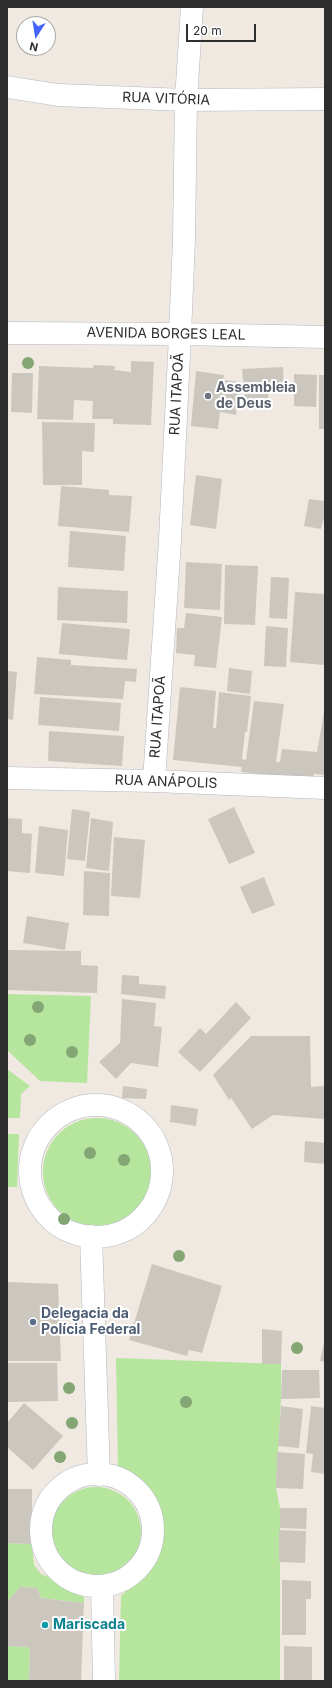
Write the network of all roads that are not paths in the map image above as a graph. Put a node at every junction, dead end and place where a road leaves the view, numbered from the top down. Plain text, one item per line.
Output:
1 (192, 7) edge
2 (7, 88) edge
3 (325, 99) edge
4 (186, 100) junction
5 (7, 333) edge
6 (180, 334) junction
7 (325, 337) edge
8 (7, 778) edge
9 (154, 781) junction
10 (325, 788) edge
11 (91, 1236) junction
12 (99, 1475) junction
13 (102, 1586) junction
14 (104, 1681) edge

1 - 4 street, RUA ITAPOÃ
2 - 4 street, RUA VITÓRIA
3 - 4 street, RUA VITÓRIA
4 - 6 street, RUA ITAPOÃ
5 - 6 street, AVENIDA BORGES LEAL
6 - 7 street, AVENIDA BORGES LEAL
6 - 9 street, RUA ITAPOÃ
8 - 9 street, RUA ANÁPOLIS
9 - 10 street, RUA ANÁPOLIS
11 - 11 street
11 - 12 street
12 - 13 street
12 - 13 street
13 - 14 street

